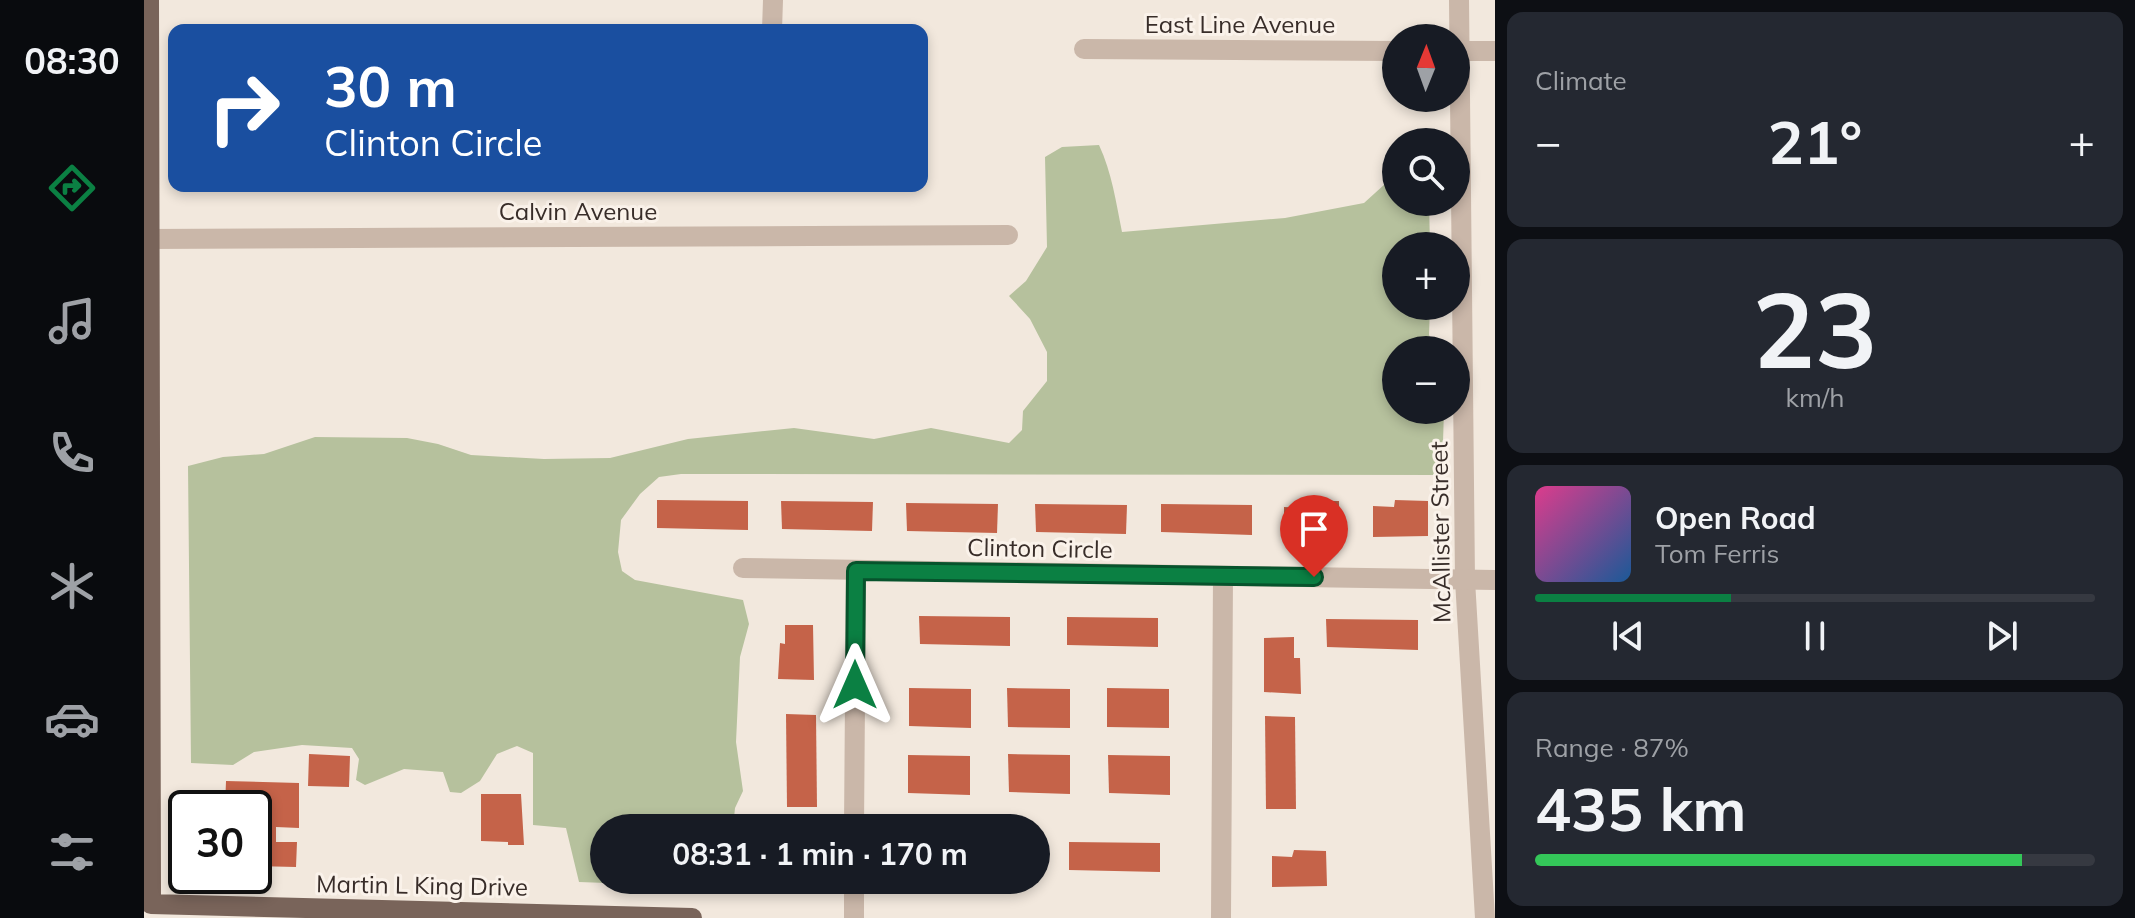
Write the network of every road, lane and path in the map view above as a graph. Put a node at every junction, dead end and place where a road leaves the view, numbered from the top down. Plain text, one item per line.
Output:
1 (149, 0) edge
2 (773, 0) edge
3 (1459, 0) edge
4 (772, 24) edge
5 (1459, 24) edge
6 (1084, 49) dead end
7 (1382, 51) edge
8 (1470, 51) edge
9 (1495, 51) edge
10 (147, 59) edge
11 (1459, 112) edge
12 (1008, 235) dead end
13 (148, 239) junction
14 (743, 568) dead end
15 (856, 571) junction
16 (1223, 576) junction
17 (1465, 580) junction
18 (1495, 580) edge
19 (854, 814) edge
20 (854, 894) edge
21 (149, 909) edge
22 (692, 918) edge
23 (854, 918) edge
24 (1221, 918) edge
25 (1485, 918) edge

1 - 10 main road
2 - 4 street
3 - 5 street, McAllister Street
6 - 7 street, East Line Avenue
8 - 9 street
10 - 13 main road
11 - 17 street, McAllister Street
12 - 13 street, Calvin Avenue
13 - 21 main road
14 - 15 street, Clinton Circle
15 - 16 street, Clinton Circle
15 - 19 street
16 - 17 street, Clinton Circle
16 - 24 street
17 - 18 street, Clinton Circle
17 - 25 street, McAllister Street
20 - 23 street
21 - 22 main road, Martin L King Drive

